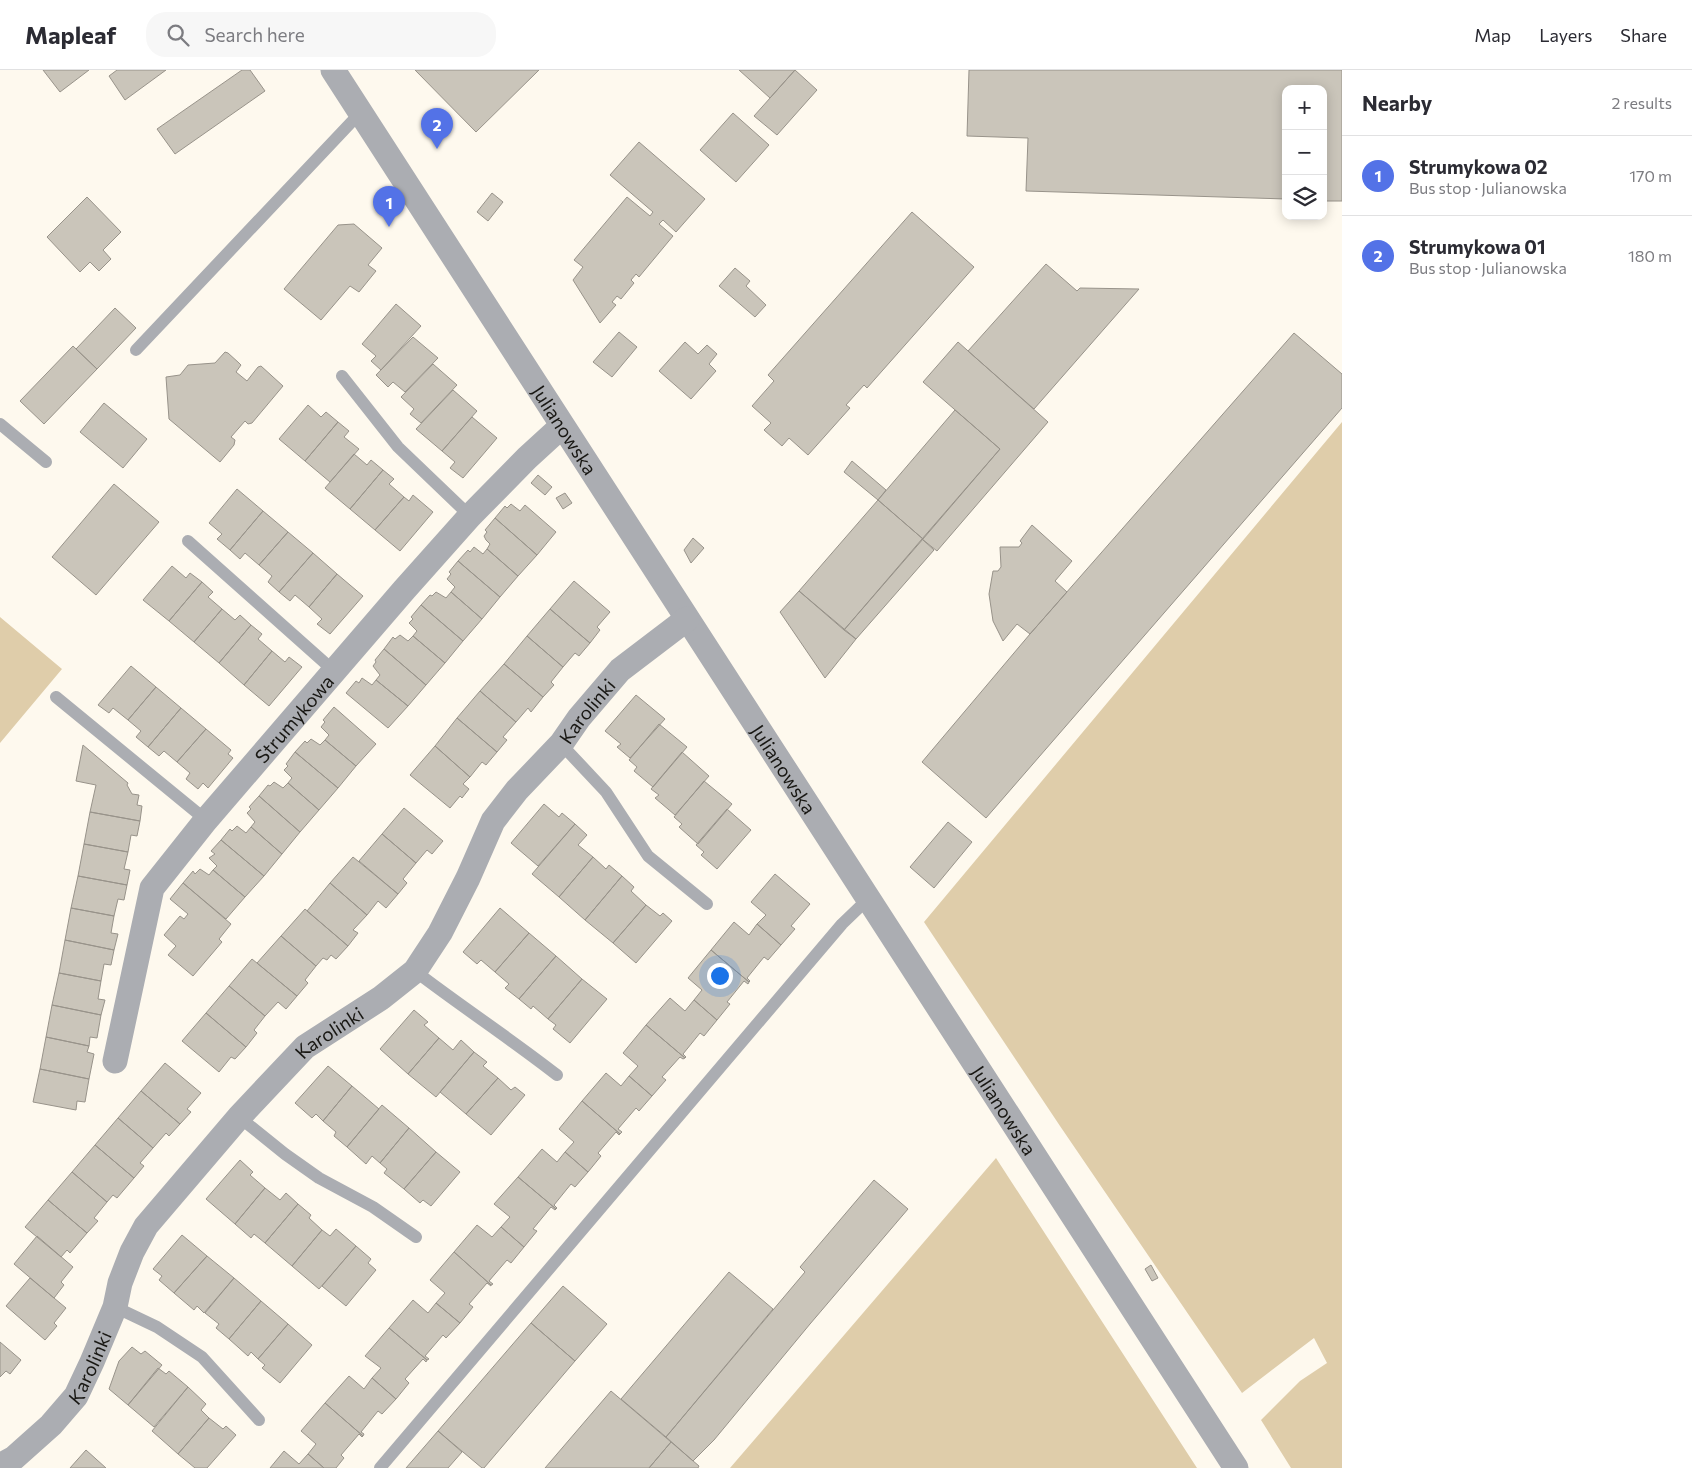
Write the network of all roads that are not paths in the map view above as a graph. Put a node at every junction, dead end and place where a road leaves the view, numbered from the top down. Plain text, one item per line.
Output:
1 (332, 70) edge
2 (360, 113) junction
3 (136, 350) dead end
4 (342, 376) dead end
5 (0, 424) edge
6 (562, 426) junction
7 (46, 462) dead end
8 (470, 516) junction
9 (188, 541) dead end
10 (687, 619) junction
11 (334, 672) junction
12 (56, 697) dead end
13 (561, 744) junction
14 (206, 820) junction
15 (868, 899) junction
16 (707, 904) dead end
17 (415, 971) junction
18 (115, 1061) dead end
19 (557, 1075) dead end
20 (239, 1117) junction
21 (416, 1237) dead end
22 (115, 1307) junction
23 (259, 1420) dead end
24 (10, 1464) edge
25 (380, 1468) edge
26 (1236, 1468) edge

1 - 2 street, Julianowska
2 - 3 lane
2 - 6 street, Julianowska
4 - 8 lane
5 - 7 lane
6 - 8 street, Strumykowa
6 - 10 street, Julianowska
8 - 11 street, Strumykowa
9 - 11 lane
10 - 13 street, Karolinki
10 - 15 street, Julianowska
11 - 14 street, Strumykowa
12 - 14 lane
13 - 16 lane
13 - 17 street, Karolinki
14 - 18 street, Strumykowa
15 - 25 lane
15 - 26 street, Julianowska
17 - 19 lane
17 - 20 street, Karolinki
20 - 21 lane
20 - 22 street, Karolinki
22 - 23 lane
22 - 24 street, Karolinki

